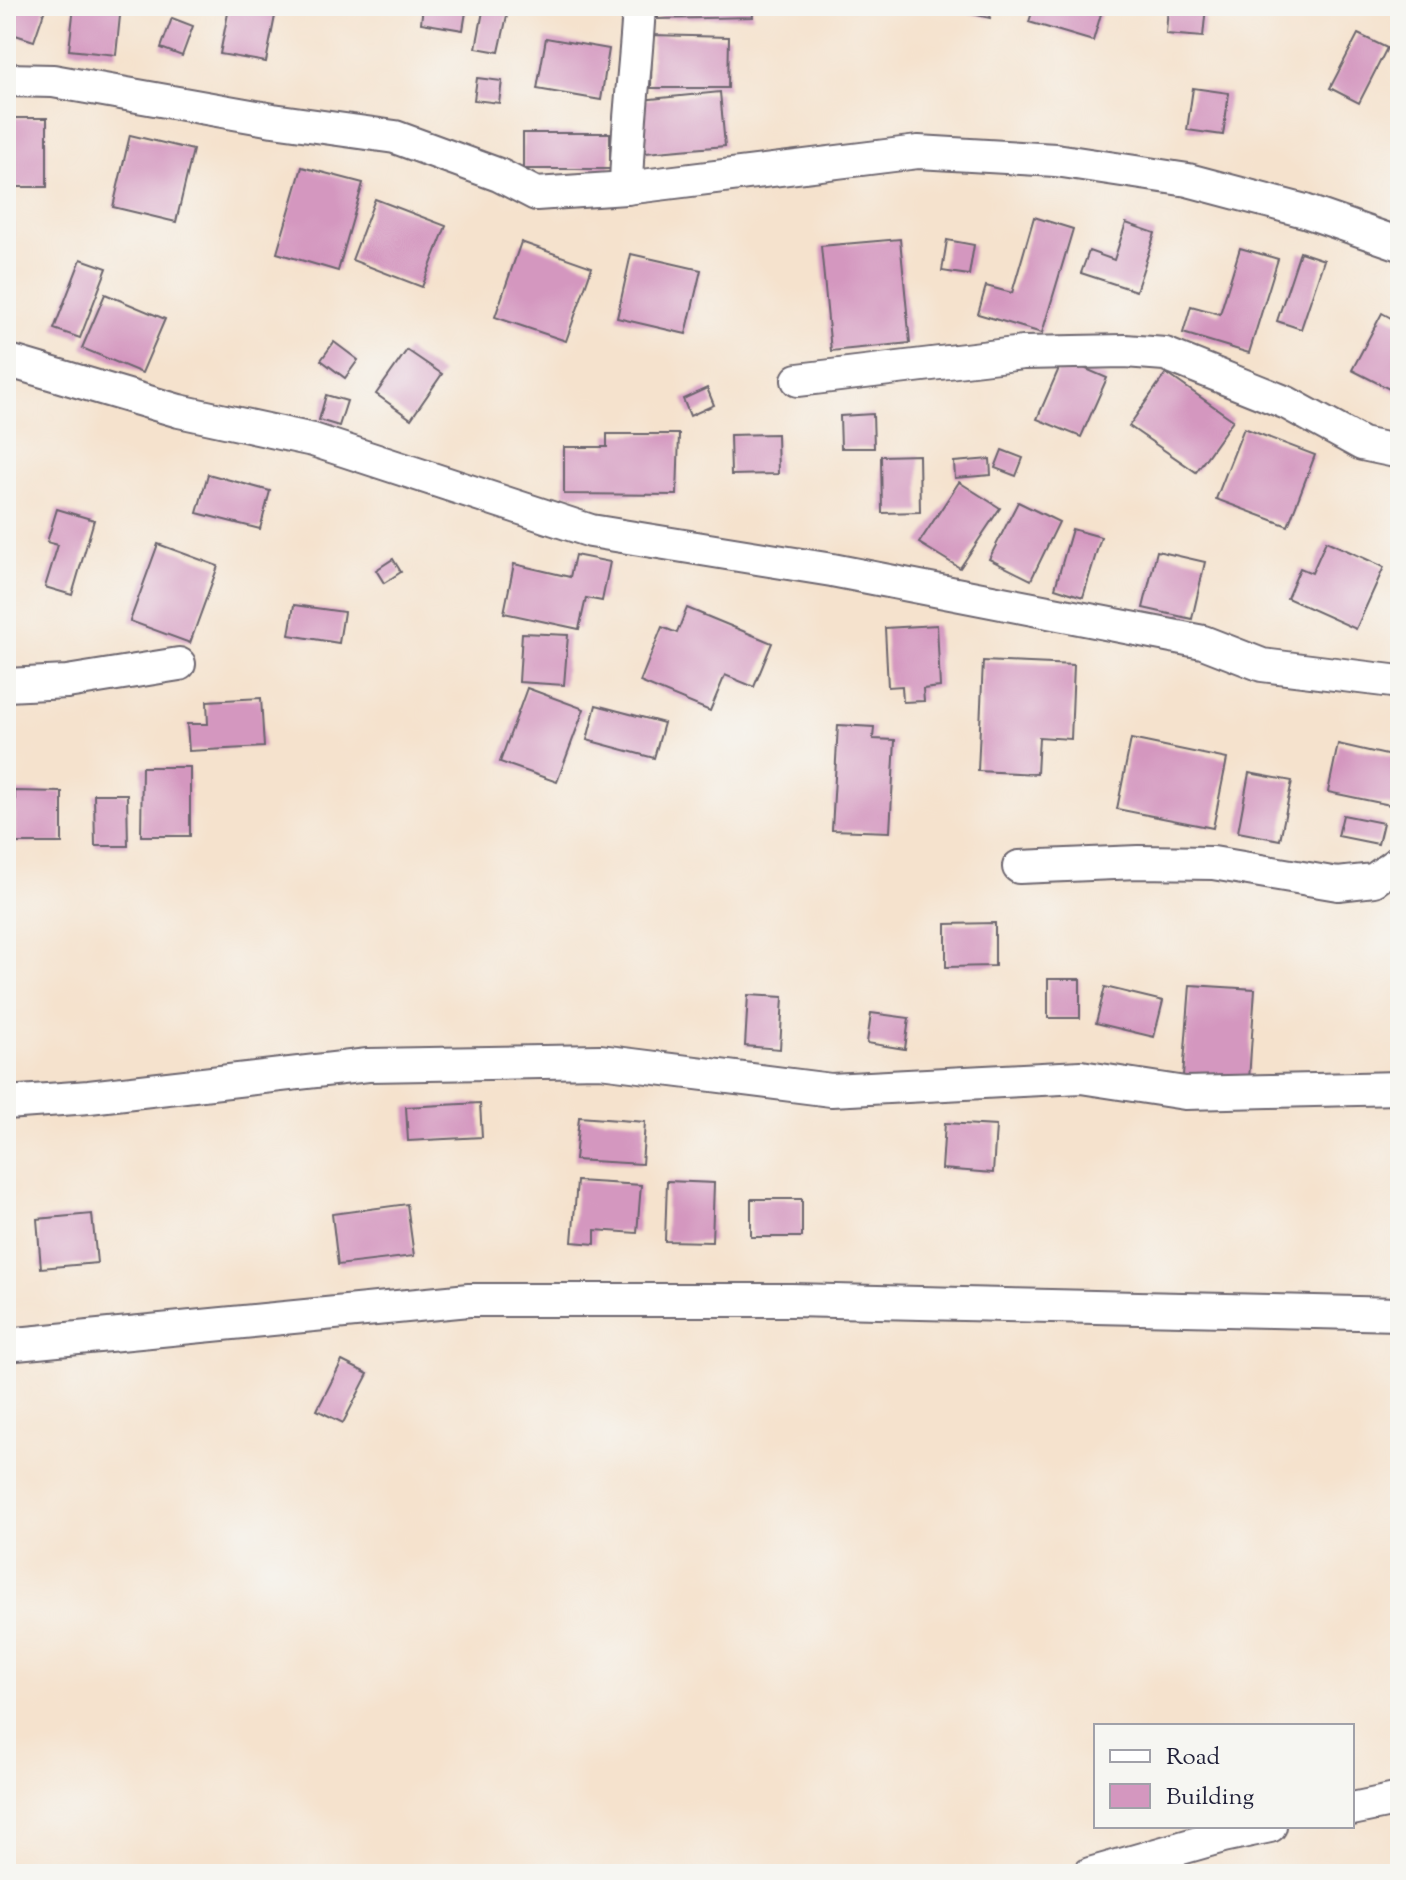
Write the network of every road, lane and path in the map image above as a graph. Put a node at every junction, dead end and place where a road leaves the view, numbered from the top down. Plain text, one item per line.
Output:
1 (639, 6) edge
2 (6, 80) edge
3 (626, 188) junction
4 (1400, 244) edge
5 (6, 360) edge
6 (798, 380) dead end
7 (1400, 452) edge
8 (179, 664) dead end
9 (1400, 682) edge
10 (6, 685) edge
11 (1400, 861) edge
12 (1019, 867) dead end
13 (1400, 1088) edge
14 (6, 1103) edge
15 (1400, 1314) edge
16 (6, 1345) edge
17 (1400, 1799) edge
18 (1354, 1809) edge
19 (1261, 1828) edge
20 (1090, 1874) edge

1 - 3 street
2 - 3 street
3 - 4 street
5 - 9 street
6 - 7 street
8 - 10 street
11 - 12 street
13 - 14 street
15 - 16 street
17 - 18 street
19 - 20 street

